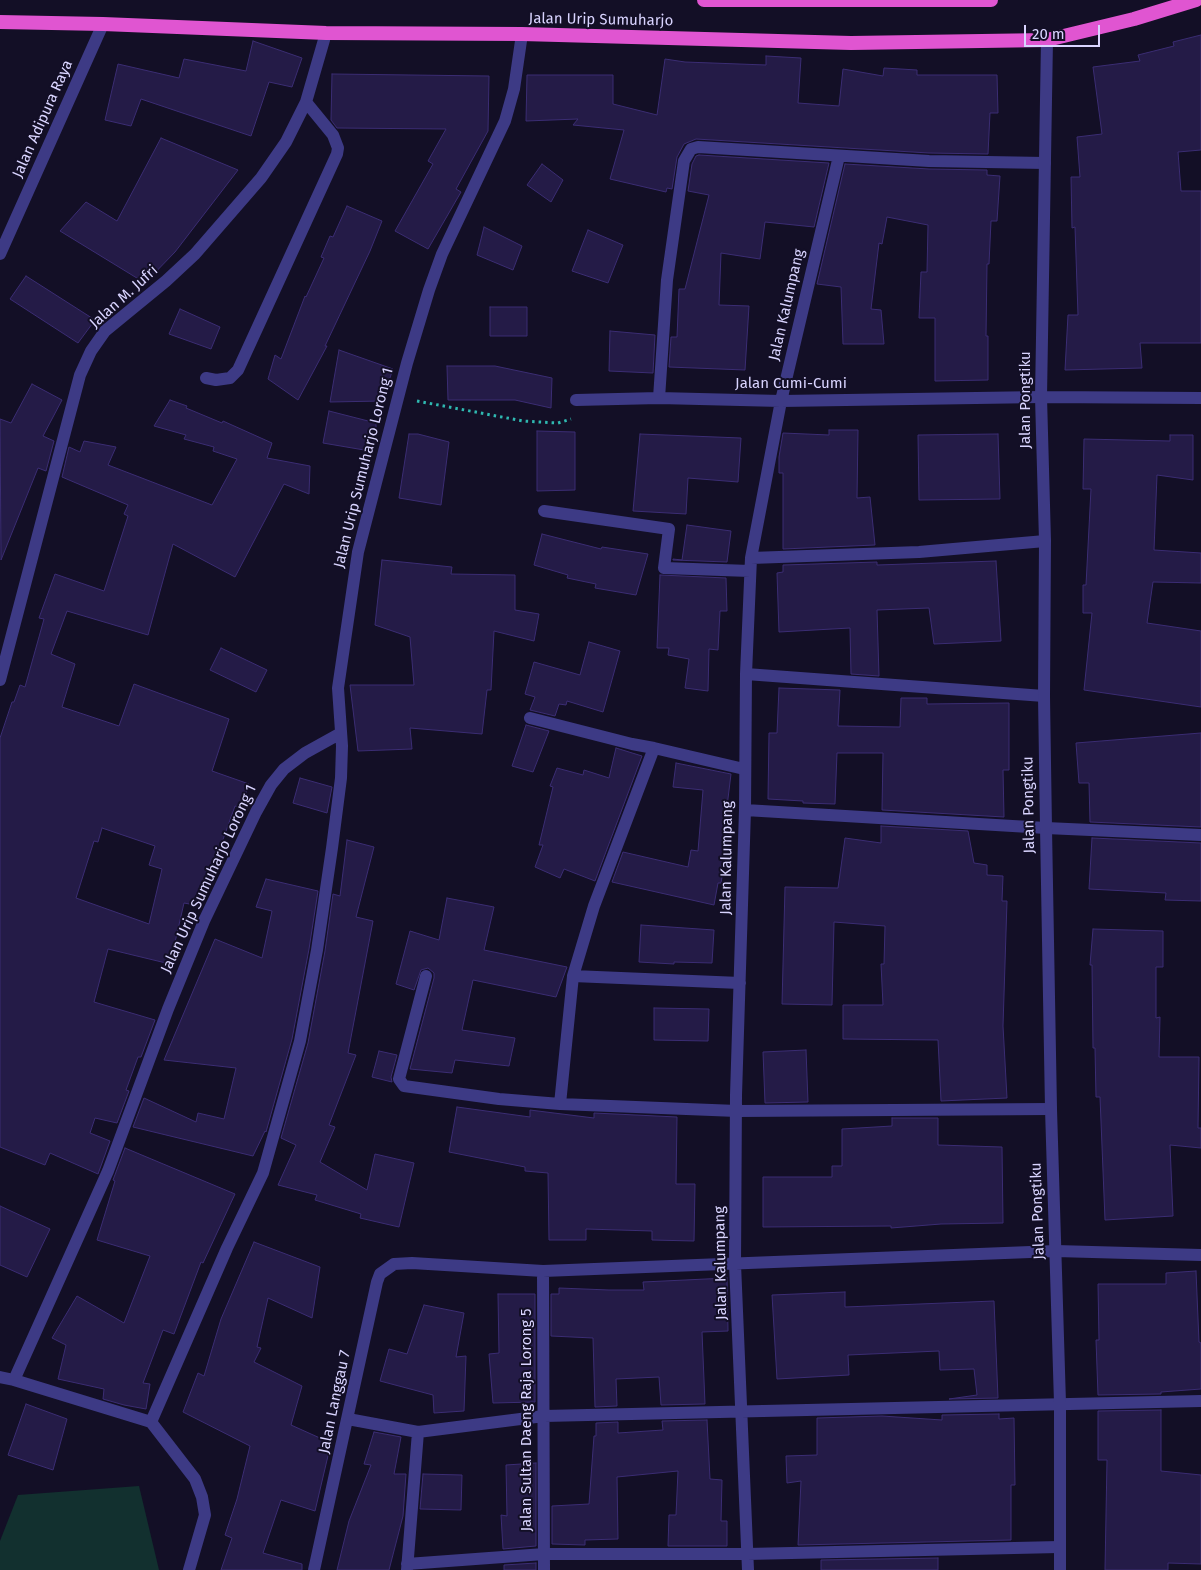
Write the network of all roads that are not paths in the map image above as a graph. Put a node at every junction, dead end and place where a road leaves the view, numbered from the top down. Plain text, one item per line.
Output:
1 (704, 0) edge
2 (977, 0) edge
3 (991, 0) edge
4 (1196, 0) edge
5 (0, 22) edge
6 (102, 24) junction
7 (326, 33) junction
8 (522, 34) junction
9 (1047, 40) junction
10 (306, 102) junction
11 (840, 156) junction
12 (1045, 163) junction
13 (0, 254) edge
14 (206, 378) dead end
15 (1041, 397) junction
16 (659, 398) junction
17 (1201, 398) edge
18 (576, 400) road end
19 (781, 401) junction
20 (544, 511) dead end
21 (1045, 541) junction
22 (751, 558) junction
23 (750, 571) junction
24 (746, 674) junction
25 (0, 680) edge
26 (1044, 696) junction
27 (530, 718) dead end
28 (341, 733) junction
29 (654, 748) junction
30 (744, 769) junction
31 (745, 810) junction
32 (1046, 828) junction
33 (1201, 835) edge
34 (426, 976) dead end
35 (573, 976) junction
36 (740, 983) junction
37 (560, 1104) junction
38 (1051, 1109) junction
39 (737, 1112) junction
40 (1056, 1251) junction
41 (1201, 1255) edge
42 (735, 1264) junction
43 (543, 1271) junction
44 (0, 1377) edge
45 (14, 1380) junction
46 (1201, 1401) edge
47 (1060, 1403) junction
48 (741, 1411) junction
49 (544, 1416) junction
50 (348, 1419) junction
51 (151, 1422) junction
52 (418, 1432) junction
53 (1059, 1547) junction
54 (544, 1554) junction
55 (747, 1554) junction
56 (407, 1567) edge
57 (189, 1570) edge
58 (314, 1570) edge
59 (544, 1570) edge
60 (748, 1570) edge
61 (1060, 1570) edge

1 - 2 highway
2 - 3 highway
4 - 9 highway, Jalan Urip Sumuharjo
5 - 6 highway, Jalan Urip Sumuharjo
6 - 7 highway, Jalan Urip Sumuharjo
6 - 13 street, Jalan Adipura Raya
7 - 8 highway, Jalan Urip Sumuharjo
7 - 10 street, Jalan M. Jufri
8 - 9 highway, Jalan Urip Sumuharjo
8 - 28 street, Jalan Urip Sumuharjo Lorong 1
9 - 12 street, Jalan Pongtiku
10 - 14 street
10 - 25 street, Jalan M. Jufri
11 - 12 street
11 - 16 street
11 - 19 street, Jalan Kalumpang
12 - 15 street, Jalan Pongtiku
15 - 17 street, Jalan Cumi-Cumi
15 - 19 street, Jalan Cumi-Cumi
15 - 21 street, Jalan Pongtiku
16 - 18 street, Jalan Cumi-Cumi
16 - 19 street, Jalan Cumi-Cumi
19 - 22 street, Jalan Kalumpang
20 - 23 street
21 - 22 street
21 - 26 street, Jalan Pongtiku
22 - 23 street, Jalan Kalumpang
23 - 24 street, Jalan Kalumpang
24 - 26 street
24 - 30 street, Jalan Kalumpang
26 - 32 street, Jalan Pongtiku
27 - 29 street
28 - 45 street, Jalan Urip Sumuharjo Lorong 1
28 - 51 street
29 - 30 street
29 - 35 street
30 - 31 street, Jalan Kalumpang
31 - 32 street
31 - 36 street, Jalan Kalumpang
32 - 33 street
32 - 38 street, Jalan Pongtiku
34 - 37 street
35 - 36 street
35 - 37 street
36 - 39 street, Jalan Kalumpang
37 - 39 street
38 - 39 street
38 - 40 street, Jalan Pongtiku
39 - 42 street, Jalan Kalumpang
40 - 41 street, Jalan Langgau 7
40 - 42 street, Jalan Langgau 7
40 - 47 street, Jalan Pongtiku
42 - 43 street, Jalan Langgau 7
42 - 48 street, Jalan Kalumpang
43 - 49 street, Jalan Sultan Daeng Raja Lorong 5
43 - 50 street, Jalan Langgau 7
44 - 45 street
45 - 51 street
46 - 47 street
47 - 48 street
47 - 53 street, Jalan Pongtiku
48 - 49 street
48 - 55 street, Jalan Kalumpang
49 - 52 street
49 - 54 street, Jalan Sultan Daeng Raja Lorong 5
50 - 52 street
50 - 58 street, Jalan Langgau 7
51 - 57 street
52 - 56 street
53 - 55 street
53 - 61 street, Jalan Pongtiku
54 - 55 street
54 - 56 street
54 - 59 street, Jalan Sultan Daeng Raja Lorong 5
55 - 60 street, Jalan Kalumpang

